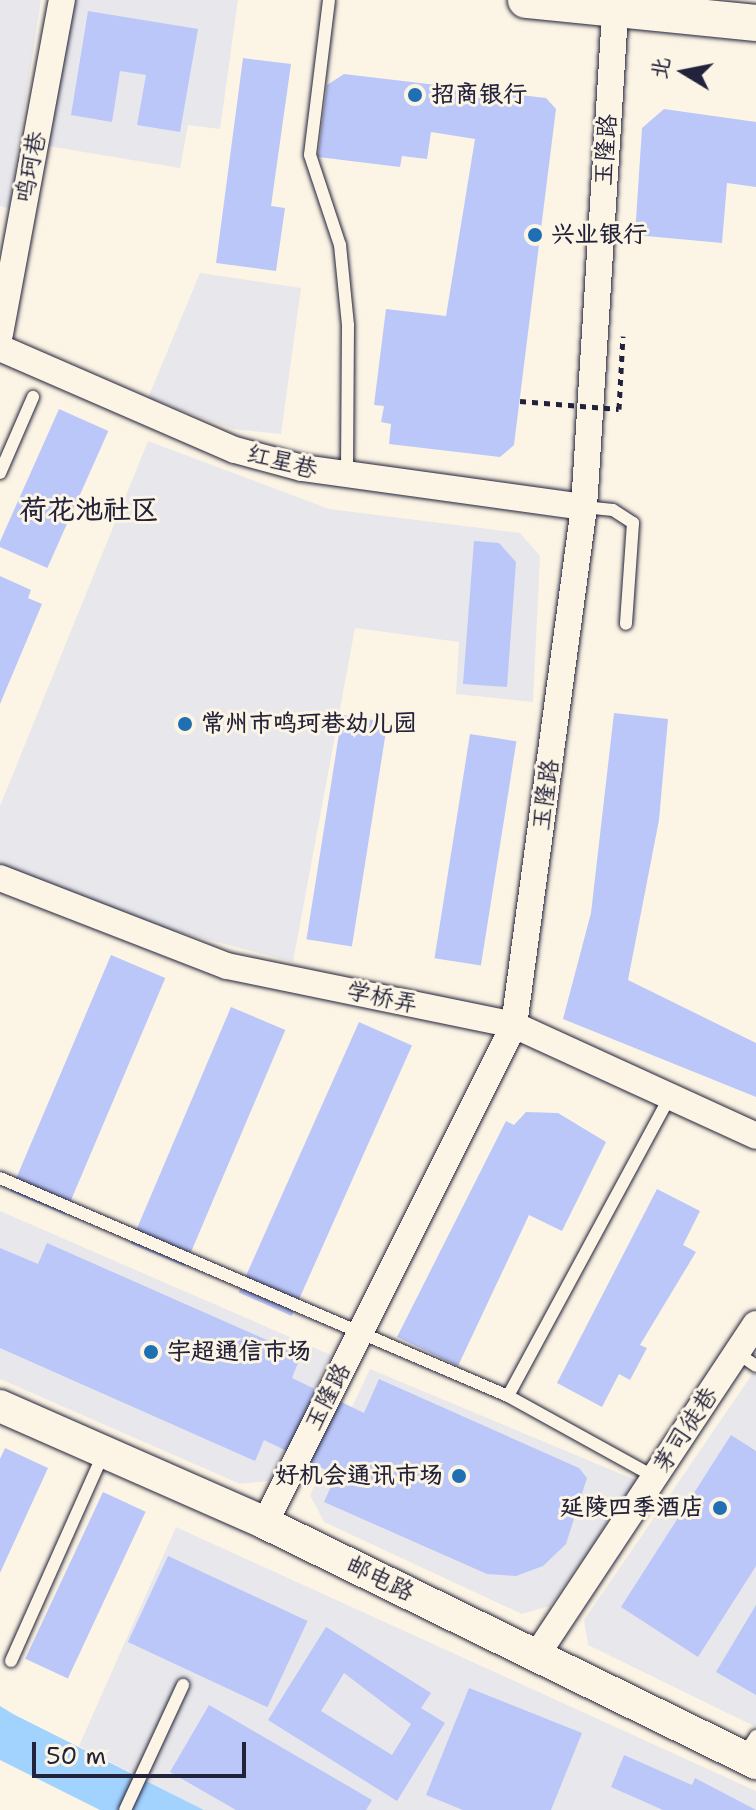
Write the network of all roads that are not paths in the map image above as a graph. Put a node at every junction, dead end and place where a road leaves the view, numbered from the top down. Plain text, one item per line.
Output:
1 (62, 0) edge
2 (329, 0) edge
3 (526, 0) edge
4 (615, 10) junction
5 (756, 23) edge
6 (0, 334) edge
7 (0, 348) edge
8 (33, 397) dead end
9 (0, 473) edge
10 (347, 477) junction
11 (584, 507) junction
12 (626, 624) dead end
13 (0, 878) edge
14 (514, 1025) junction
15 (670, 1097) junction
16 (756, 1136) edge
17 (0, 1178) edge
18 (756, 1324) edge
19 (358, 1337) junction
20 (746, 1360) edge
21 (508, 1396) junction
22 (2, 1413) edge
23 (105, 1452) junction
24 (655, 1477) junction
25 (265, 1523) junction
26 (536, 1656) junction
27 (11, 1661) dead end
28 (183, 1685) dead end
29 (752, 1752) edge
30 (125, 1810) edge

1 - 6 street, 鸣珂巷
2 - 10 lane
3 - 4 main road
4 - 5 main road
4 - 11 street, 玉隆路
7 - 10 street, 红星巷
8 - 9 lane
10 - 11 street, 红星巷
11 - 12 lane
11 - 14 street, 玉隆路
13 - 14 street, 学桥弄
14 - 15 street, 学桥弄
14 - 19 street, 玉隆路
15 - 16 street, 学桥弄
15 - 21 lane
17 - 19 lane
18 - 20 street, 茅司徒巷
19 - 21 lane
19 - 25 street, 玉隆路
20 - 24 street, 茅司徒巷
21 - 24 lane
22 - 23 street, 邮电路
23 - 25 street, 邮电路
23 - 27 lane
24 - 26 street, 茅司徒巷
25 - 26 street, 邮电路
26 - 29 street, 邮电路
28 - 30 lane

